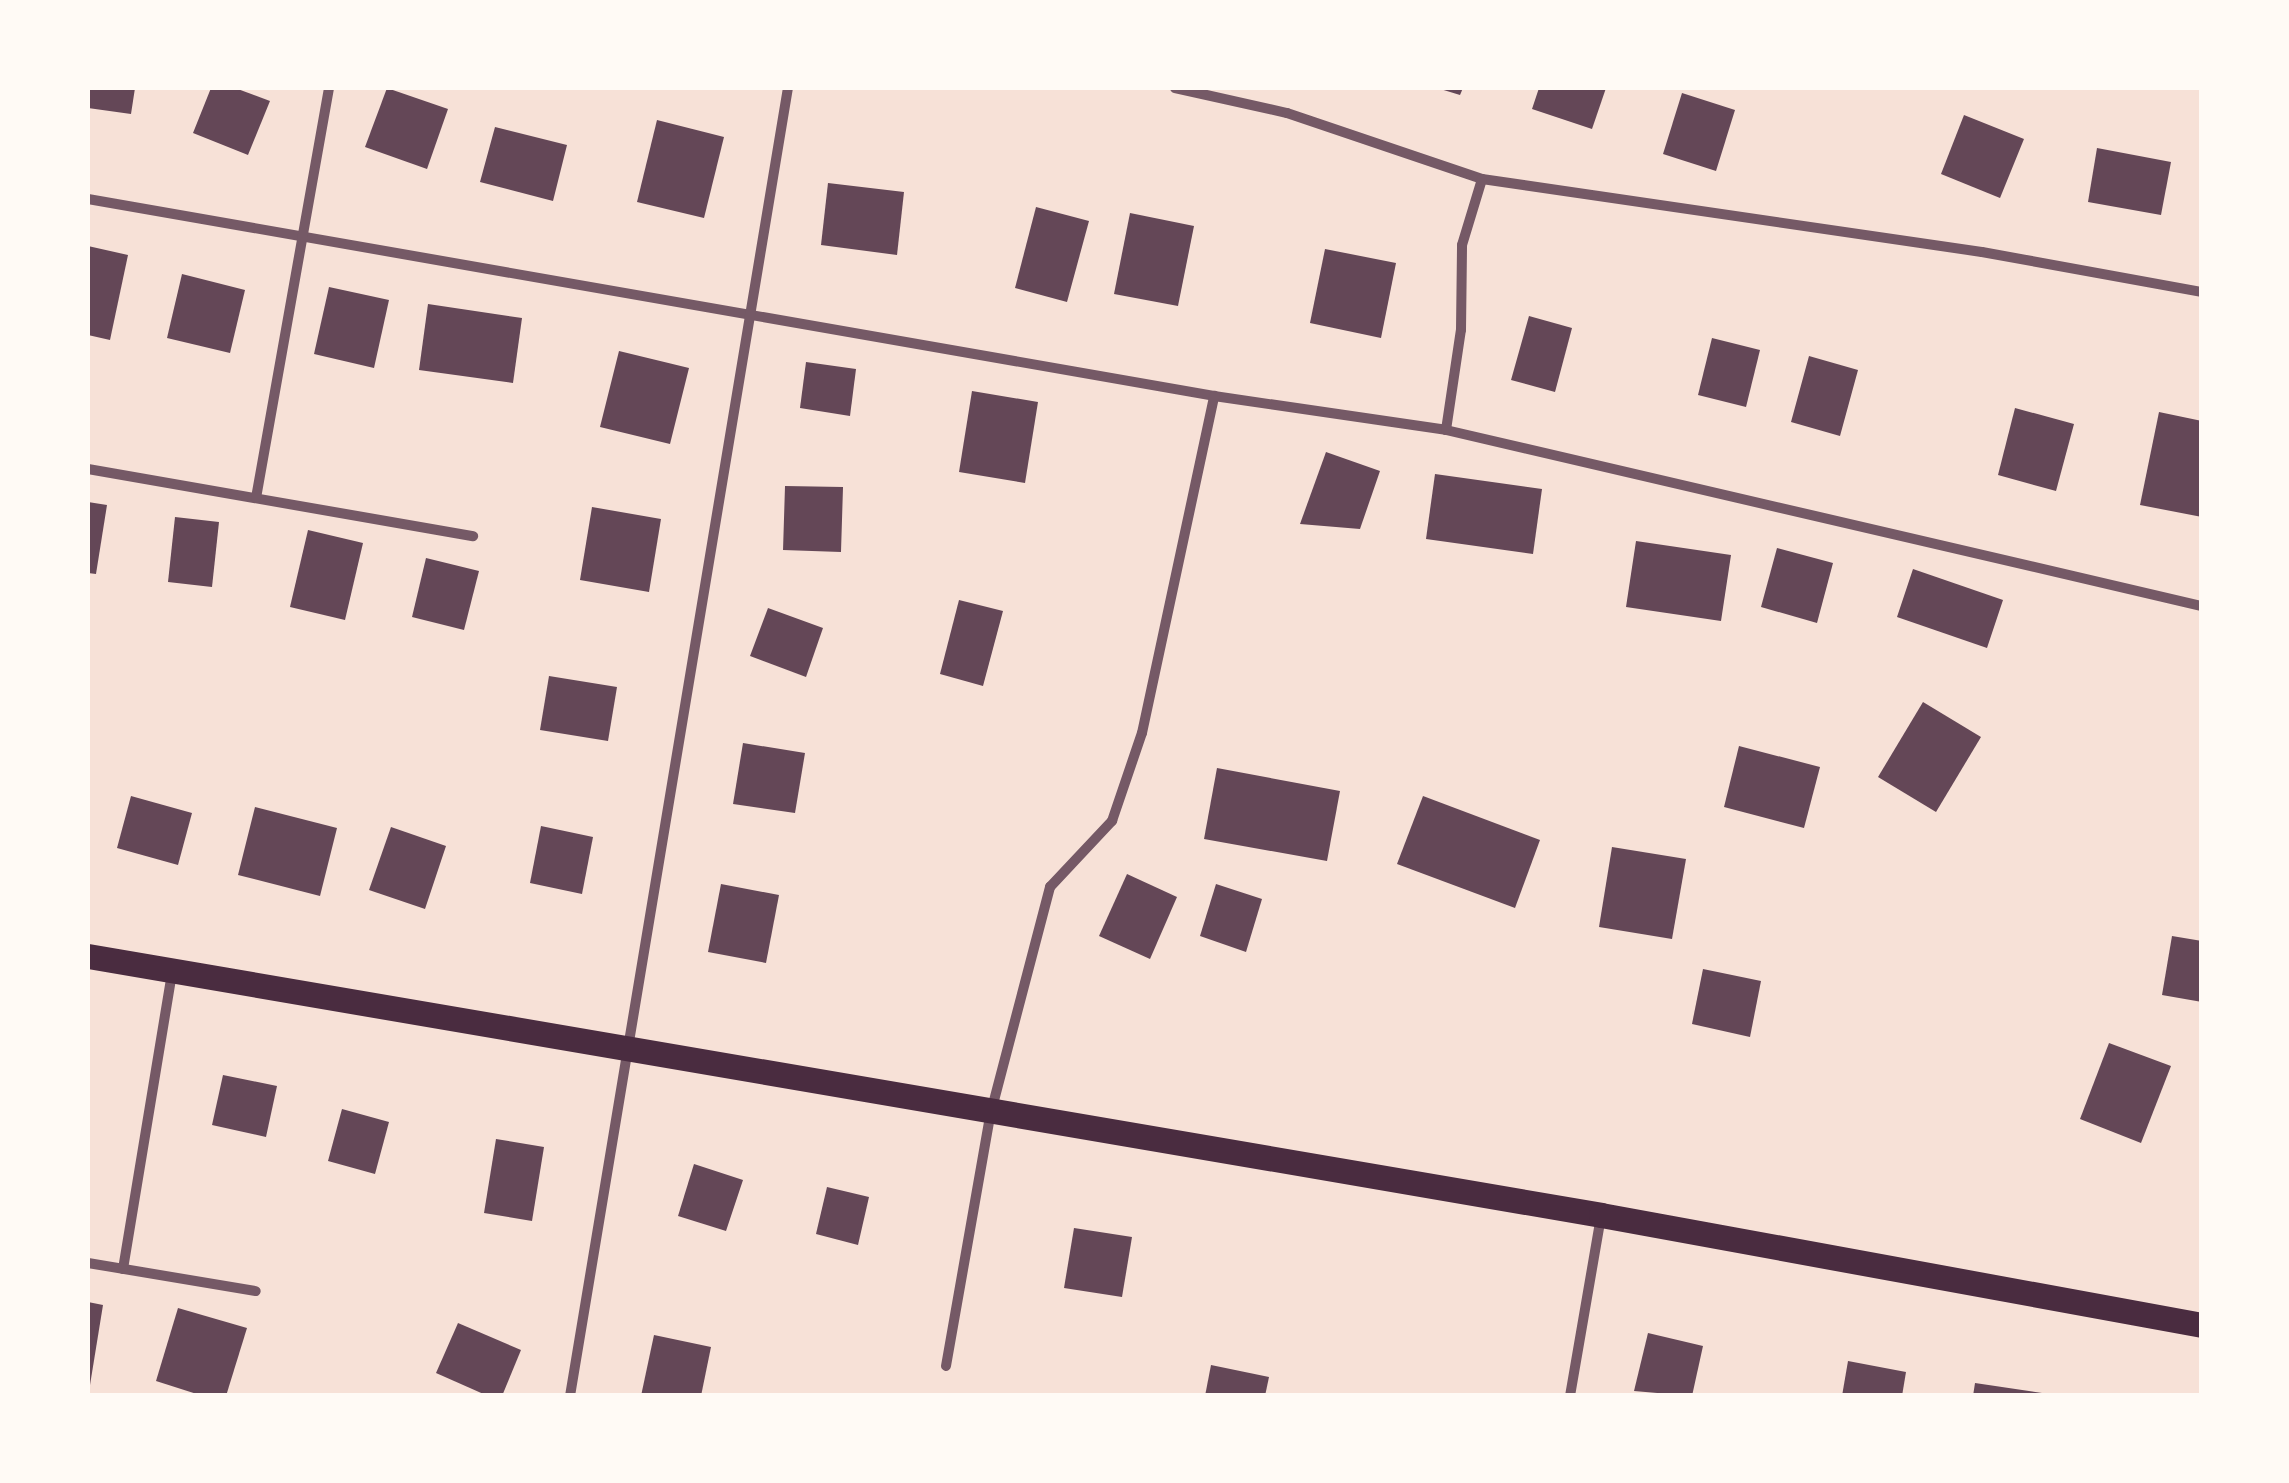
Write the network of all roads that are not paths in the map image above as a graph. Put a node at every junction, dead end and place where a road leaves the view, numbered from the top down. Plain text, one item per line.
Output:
1 (329, 88) edge
2 (788, 88) edge
3 (1175, 88) edge
4 (1482, 179) junction
5 (88, 199) edge
6 (301, 235) junction
7 (2202, 292) edge
8 (751, 312) junction
9 (1214, 396) junction
10 (1446, 430) junction
11 (88, 469) edge
12 (256, 498) junction
13 (473, 536) dead end
14 (2202, 606) edge
15 (88, 956) edge
16 (172, 971) junction
17 (626, 1048) junction
18 (991, 1112) junction
19 (1602, 1214) junction
20 (88, 1262) edge
21 (123, 1269) junction
22 (256, 1291) dead end
23 (2200, 1321) edge
24 (946, 1366) dead end
25 (570, 1396) edge
26 (1570, 1396) edge

1 - 6 street
2 - 8 street
3 - 4 street
4 - 7 street
4 - 10 street
5 - 6 street
6 - 8 street
6 - 12 street
8 - 9 street
8 - 17 street
9 - 10 street
9 - 18 street
10 - 14 street
11 - 12 street
12 - 13 street
15 - 16 main road
16 - 17 main road
16 - 21 street
17 - 18 main road
17 - 25 street
18 - 19 main road
18 - 24 street
19 - 23 main road
19 - 26 street
20 - 21 street
21 - 22 street

